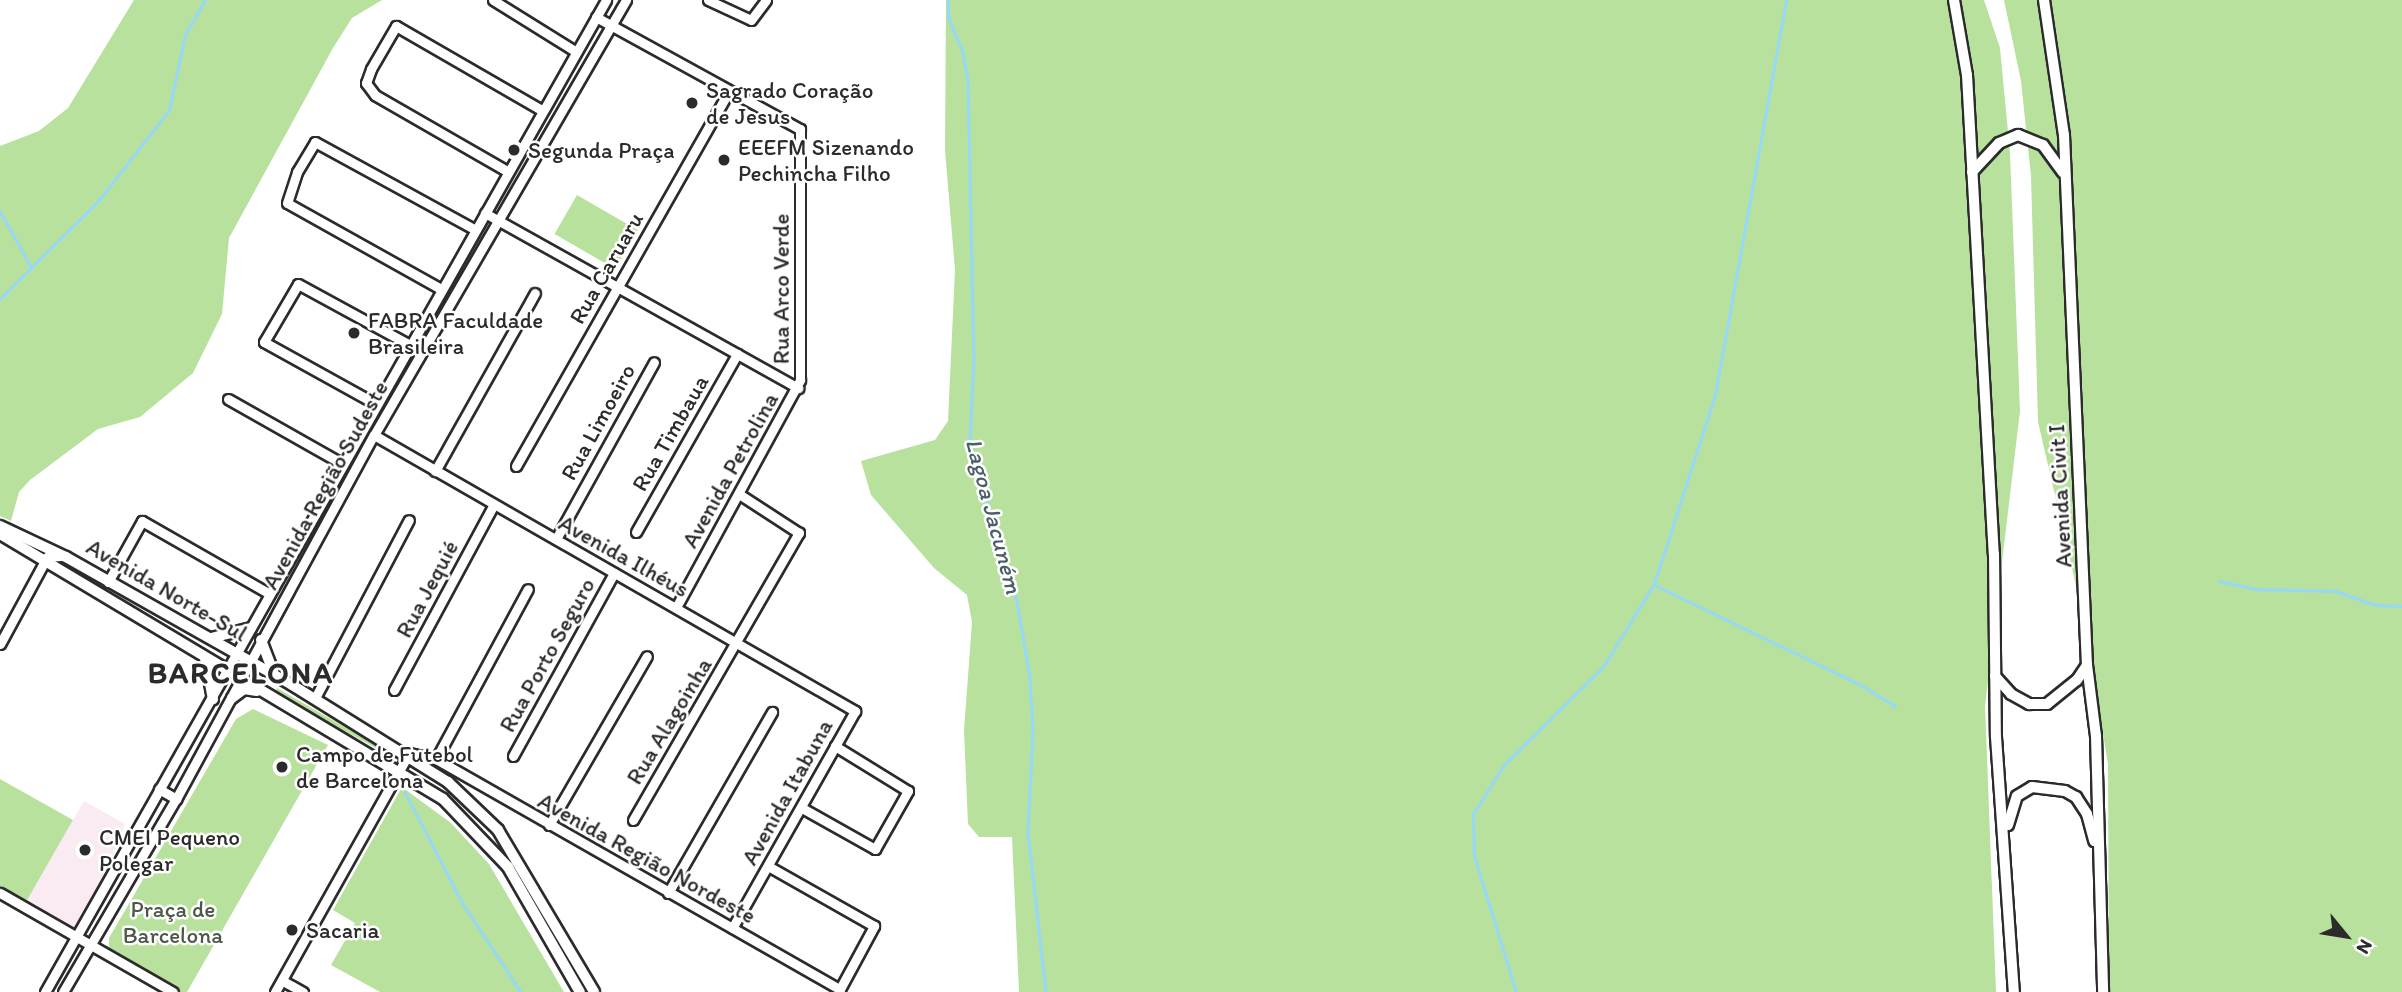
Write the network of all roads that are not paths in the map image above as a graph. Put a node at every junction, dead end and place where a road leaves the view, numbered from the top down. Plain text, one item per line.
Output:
1 (494, 0) edge
2 (606, 0) edge
3 (626, 0) edge
4 (708, 0) edge
5 (766, 0) edge
6 (1954, 0) edge
7 (2044, 0) edge
8 (596, 17) junction
9 (612, 24) junction
10 (575, 51) junction
11 (729, 91) junction
12 (541, 109) junction
13 (507, 171) junction
14 (1972, 172) junction
15 (2065, 175) junction
16 (485, 213) junction
17 (500, 221) junction
18 (474, 229) junction
19 (618, 286) junction
20 (441, 289) junction
21 (535, 293) dead end
22 (410, 345) junction
23 (737, 354) junction
24 (654, 362) dead end
25 (797, 388) junction
26 (228, 399) dead end
27 (376, 404) junction
28 (374, 435) junction
29 (343, 464) junction
30 (516, 466) dead end
31 (435, 471) junction
32 (739, 494) junction
33 (493, 506) junction
34 (409, 520) dead end
35 (0, 526) edge
36 (636, 532) dead end
37 (0, 534) edge
38 (556, 539) junction
39 (66, 556) junction
40 (45, 560) junction
41 (614, 573) junction
42 (108, 582) junction
43 (528, 589) dead end
44 (270, 594) junction
45 (676, 607) junction
46 (251, 628) junction
47 (208, 638) junction
48 (261, 640) junction
49 (739, 641) junction
50 (0, 644) edge
51 (237, 655) junction
52 (204, 656) junction
53 (647, 656) dead end
54 (252, 662) junction
55 (2087, 665) junction
56 (229, 671) junction
57 (1995, 676) junction
58 (277, 677) junction
59 (242, 680) junction
60 (394, 690) dead end
61 (265, 694) junction
62 (232, 698) junction
63 (315, 698) junction
64 (213, 699) junction
65 (855, 710) joint
66 (772, 712) dead end
67 (835, 746) junction
68 (409, 753) junction
69 (513, 756) dead end
70 (436, 759) junction
71 (175, 762) junction
72 (400, 771) junction
73 (192, 772) junction
74 (159, 789) junction
75 (176, 799) junction
76 (802, 808) junction
77 (633, 820) dead end
78 (549, 825) junction
79 (2007, 848) junction
80 (2099, 864) junction
81 (768, 866) junction
82 (668, 892) junction
83 (0, 893) edge
84 (733, 928) junction
85 (76, 937) junction
86 (90, 944) junction
87 (283, 981) junction
88 (45, 992) edge
89 (63, 992) edge
90 (173, 992) edge
91 (275, 992) edge
92 (303, 992) edge
93 (580, 992) edge
94 (594, 992) edge
95 (2014, 992) edge
96 (2103, 992) edge

1 - 10 street
2 - 8 street, Avenida Região Sudeste
3 - 9 street, Avenida Região Sudeste
4 - 5 street
6 - 14 main road
7 - 15 main road, Avenida Civit I
8 - 9 street, Rua Arco Verde
8 - 10 street, Avenida Região Sudeste
9 - 11 street, Rua Arco Verde
9 - 17 street, Avenida Região Sudeste
10 - 12 street, Avenida Região Sudeste
11 - 19 street, Rua Caruaru
11 - 25 street, Rua Arco Verde
12 - 13 street, Avenida Região Sudeste
12 - 13 street
13 - 16 street, Avenida Região Sudeste
14 - 15 main road
14 - 57 main road
15 - 55 main road, Avenida Civit I
16 - 17 street
16 - 18 street, Avenida Região Sudeste
17 - 19 street
17 - 28 street, Avenida Região Sudeste
18 - 20 street, Avenida Região Sudeste
18 - 20 street
19 - 23 street
19 - 30 street, Rua Caruaru
20 - 22 street, Avenida Região Sudeste
21 - 31 street
22 - 27 street, Avenida Região Sudeste
22 - 27 street
23 - 25 street
23 - 36 street, Rua Timbaua
24 - 38 street, Rua Limoeiro
25 - 32 street, Avenida Petrolina
26 - 29 street
27 - 29 street, Avenida Região Sudeste
28 - 31 street, Avenida Ilhéus
28 - 48 street, Avenida Região Sudeste
29 - 44 street, Avenida Região Sudeste
31 - 33 street, Avenida Ilhéus
32 - 45 street, Avenida Petrolina
32 - 49 street, Rua Alagoinha
33 - 38 street, Avenida Ilhéus
33 - 60 street, Rua Jequié
34 - 63 street
35 - 39 main road, Avenida Norte-Sul
37 - 40 main road, Avenida Norte-Sul
38 - 41 street, Avenida Ilhéus
39 - 40 street
39 - 42 main road, Avenida Norte-Sul
40 - 50 street
40 - 52 main road, Avenida Norte-Sul
41 - 45 street, Avenida Ilhéus
41 - 69 street, Rua Porto Seguro
42 - 44 street
42 - 47 main road, Avenida Norte-Sul
43 - 70 street
44 - 46 street, Avenida Região Sudeste
45 - 49 street, Avenida Ilhéus
46 - 47 main road
46 - 51 street, Avenida Região Sudeste
47 - 51 main road, Avenida Norte-Sul
48 - 54 street, Avenida Região Sudeste
48 - 58 main road
49 - 65 street, Avenida Ilhéus
49 - 77 street, Rua Alagoinha
51 - 54 main road, Avenida Norte-Sul
51 - 56 street, Avenida Região Sudeste
52 - 56 main road, Avenida Norte-Sul
52 - 64 main road
53 - 78 street
54 - 58 main road, Avenida Norte-Sul
54 - 59 street, Avenida Região Sudeste
55 - 57 main road
55 - 80 main road, Avenida Civit I
56 - 59 main road, Avenida Norte-Sul
56 - 64 street, Avenida Região Sudeste
57 - 79 main road
58 - 63 main road, Avenida Norte-Sul
59 - 61 main road, Avenida Norte-Sul
59 - 62 street, Avenida Região Sudeste
61 - 62 main road
61 - 72 main road, Avenida Norte-Sul
62 - 73 street, Avenida Região Sudeste
63 - 68 main road, Avenida Norte-Sul
64 - 71 street, Avenida Região Sudeste
65 - 67 street, Avenida Itabuna
66 - 82 street
67 - 76 street, Avenida Itabuna
67 - 76 street
68 - 70 street, Avenida Região Nordeste
68 - 72 street
68 - 94 main road, Avenida Norte-Sul
70 - 78 street, Avenida Região Nordeste
71 - 73 street
71 - 74 street, Avenida Região Sudeste
72 - 87 street
72 - 93 main road, Avenida Norte-Sul
73 - 75 street, Avenida Região Sudeste
74 - 75 street
74 - 85 street, Avenida Região Sudeste
75 - 86 street, Avenida Região Sudeste
76 - 81 street, Avenida Itabuna
78 - 82 street, Avenida Região Nordeste
79 - 80 main road
79 - 95 main road
80 - 96 main road, Avenida Civit I
81 - 84 street, Avenida Itabuna
81 - 84 street, Avenida Região Nordeste
82 - 84 street, Avenida Região Nordeste
83 - 85 street
85 - 86 street
85 - 88 street, Avenida Região Sudeste
86 - 89 street, Avenida Região Sudeste
86 - 90 street
87 - 91 street
87 - 92 street

